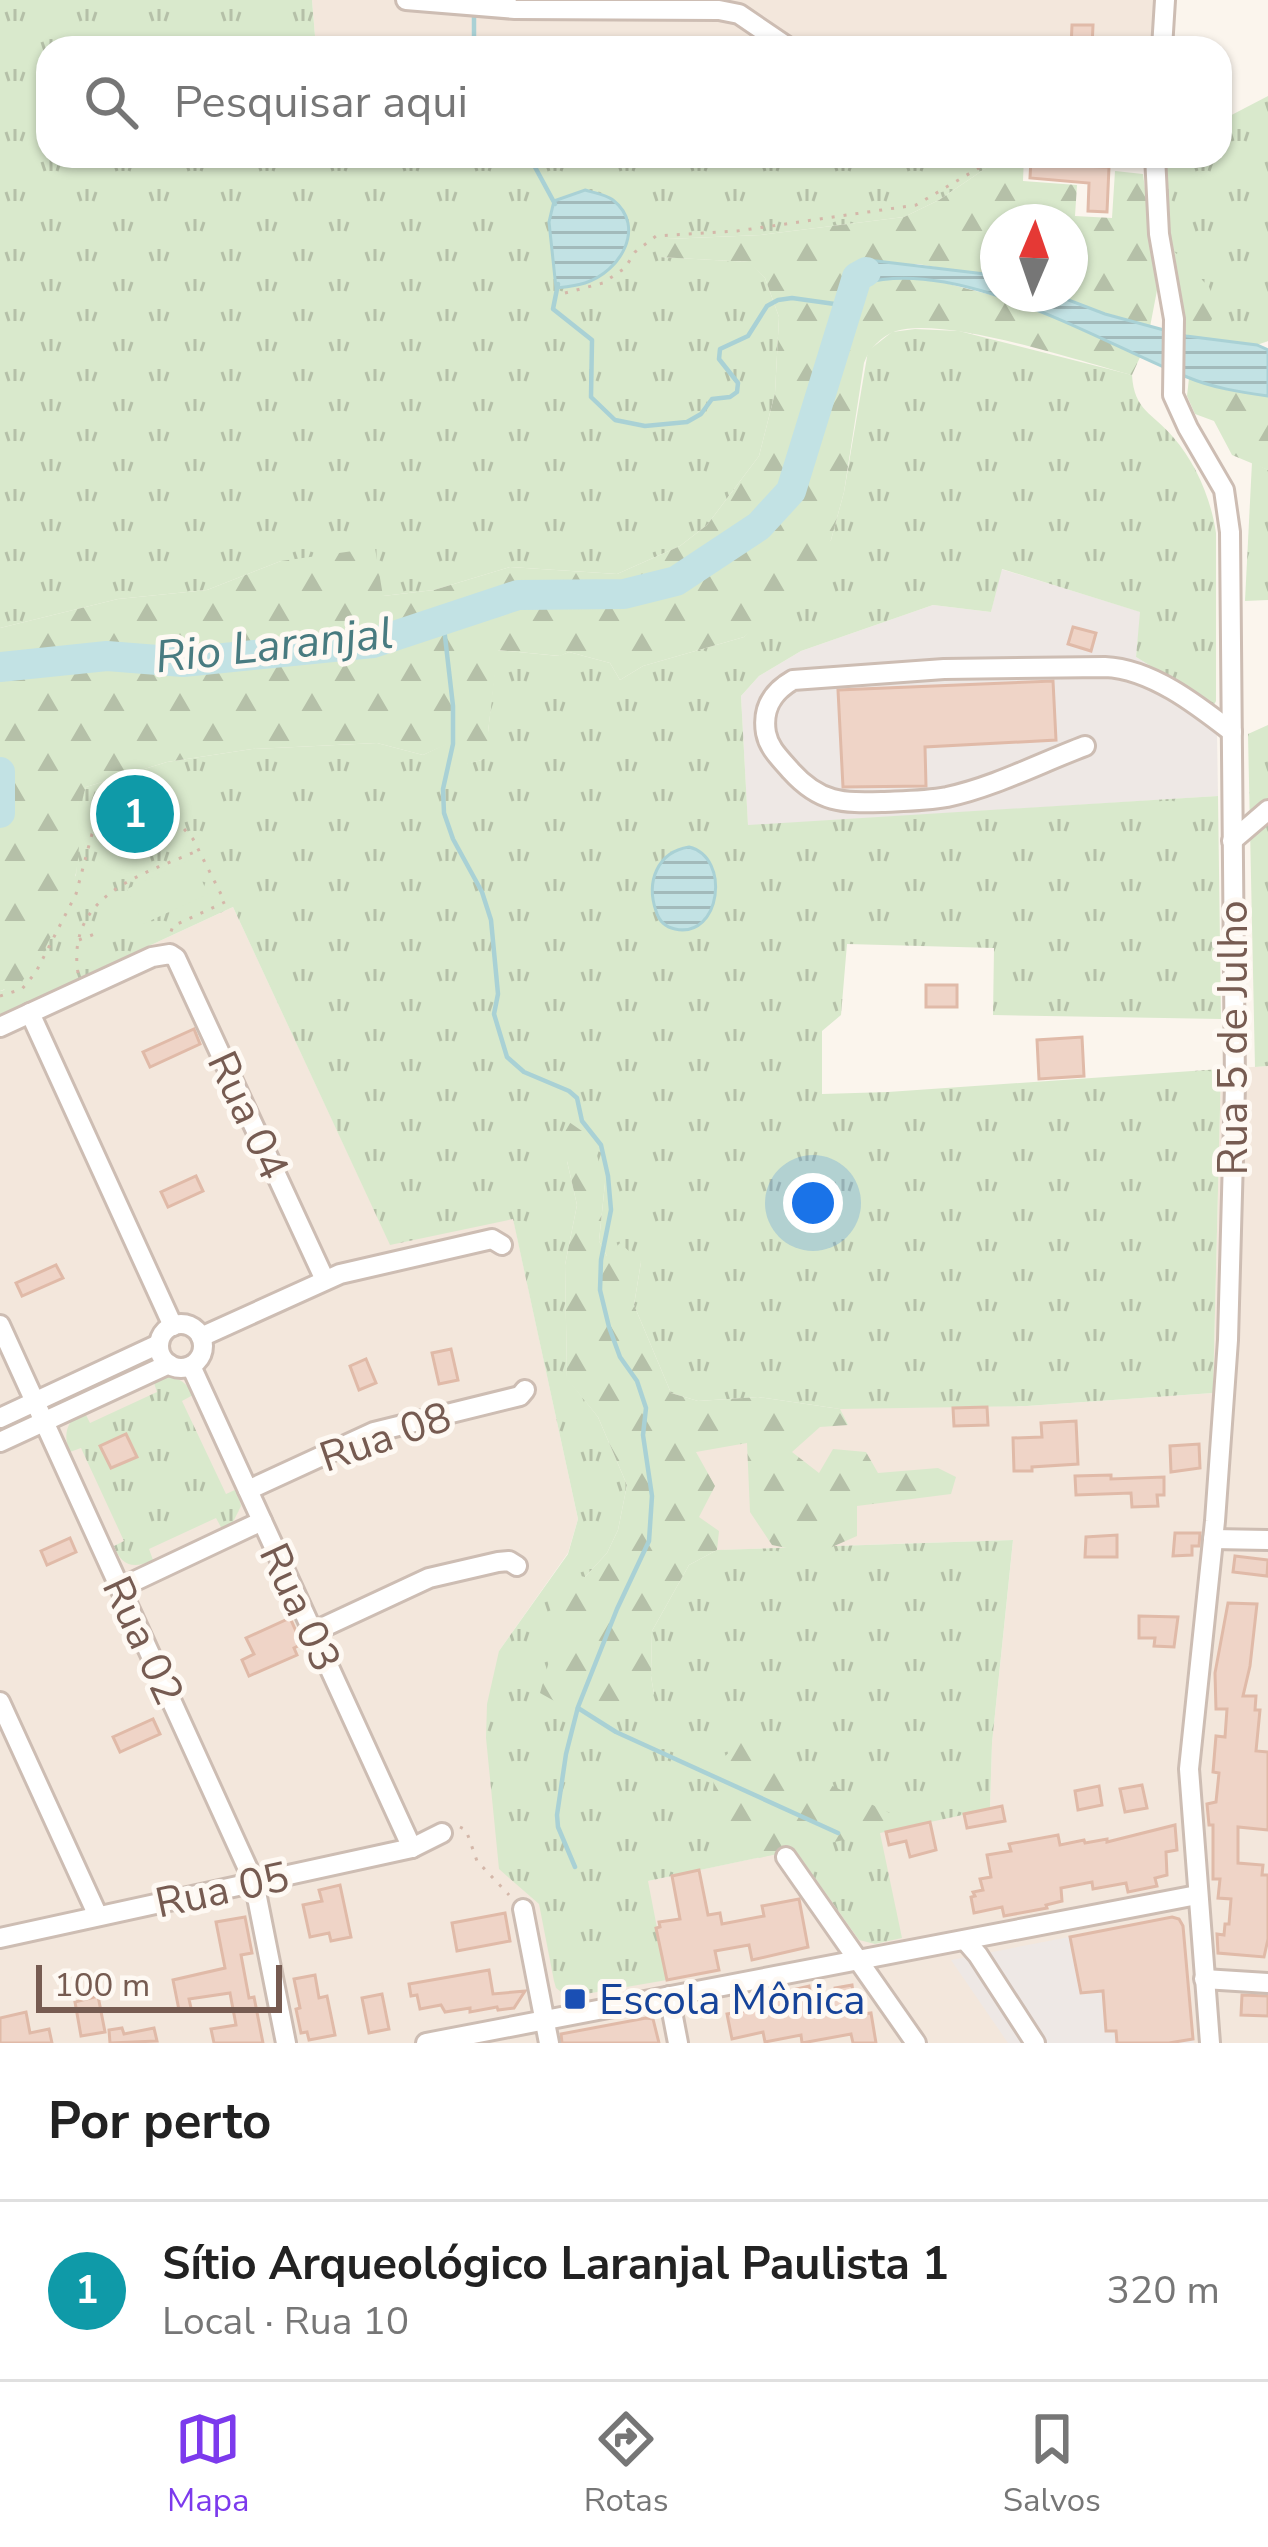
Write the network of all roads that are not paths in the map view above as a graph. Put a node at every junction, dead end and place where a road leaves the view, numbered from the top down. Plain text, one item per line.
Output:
1 (406, 0) edge
2 (1165, 0) edge
3 (771, 36) edge
4 (1163, 36) edge
5 (1156, 168) edge
6 (1232, 732) junction
7 (1085, 746) dead end
8 (1268, 810) edge
9 (1232, 841) junction
10 (30, 1013) junction
11 (0, 1027) edge
12 (502, 1245) dead end
13 (325, 1280) junction
14 (0, 1325) edge
15 (173, 1326) junction
16 (201, 1337) junction
17 (159, 1344) junction
18 (169, 1364) junction
19 (191, 1366) junction
20 (525, 1390) dead end
21 (35, 1402) junction
22 (0, 1418) edge
23 (44, 1422) junction
24 (0, 1442) edge
25 (248, 1490) junction
26 (262, 1521) junction
27 (1213, 1539) junction
28 (1268, 1540) edge
29 (517, 1566) dead end
30 (120, 1588) junction
31 (313, 1632) junction
32 (0, 1702) edge
33 (442, 1833) road end
34 (412, 1848) junction
35 (786, 1857) dead end
36 (254, 1882) junction
37 (1197, 1895) junction
38 (523, 1909) road end
39 (98, 1916) junction
40 (0, 1938) edge
41 (965, 1940) junction
42 (858, 1961) junction
43 (1204, 1979) junction
44 (1268, 1983) edge
45 (669, 1996) junction
46 (545, 2020) junction
47 (286, 2043) edge
48 (426, 2043) edge
49 (550, 2043) edge
50 (678, 2043) edge
51 (916, 2043) edge
52 (1035, 2043) edge
53 (1210, 2043) edge

1 - 3 street
2 - 4 street
5 - 6 street, Rua 5 de Julho
6 - 7 street
6 - 9 street, Rua 5 de Julho
8 - 9 street
9 - 27 street, Rua 5 de Julho
10 - 11 street
10 - 13 street, Rua 04
10 - 15 street
12 - 13 street
13 - 16 street
14 - 21 street, Rua 02
15 - 16 street
15 - 17 street
16 - 19 street
17 - 18 street
17 - 21 street
18 - 19 street
18 - 23 street
19 - 25 street, Rua 03
20 - 25 street, Rua 08
21 - 22 street
21 - 23 street, Rua 02
23 - 24 street
23 - 30 street, Rua 02
25 - 26 street, Rua 03
26 - 30 street
26 - 31 street, Rua 03
27 - 28 street
27 - 37 street, Rua 5 de Julho
29 - 31 street
30 - 36 street, Rua 02
31 - 34 street, Rua 03
32 - 39 street
33 - 34 street, Rua 05
34 - 36 street, Rua 05
35 - 42 street
36 - 39 street, Rua 05
36 - 47 street, Rua 02
37 - 41 street
37 - 43 street, Rua 5 de Julho
38 - 46 street
39 - 40 street, Rua 05
41 - 42 street
41 - 52 street
42 - 45 street
42 - 51 street
43 - 44 street
43 - 53 street, Rua 5 de Julho
45 - 46 street
45 - 50 street
46 - 48 street
46 - 49 street

